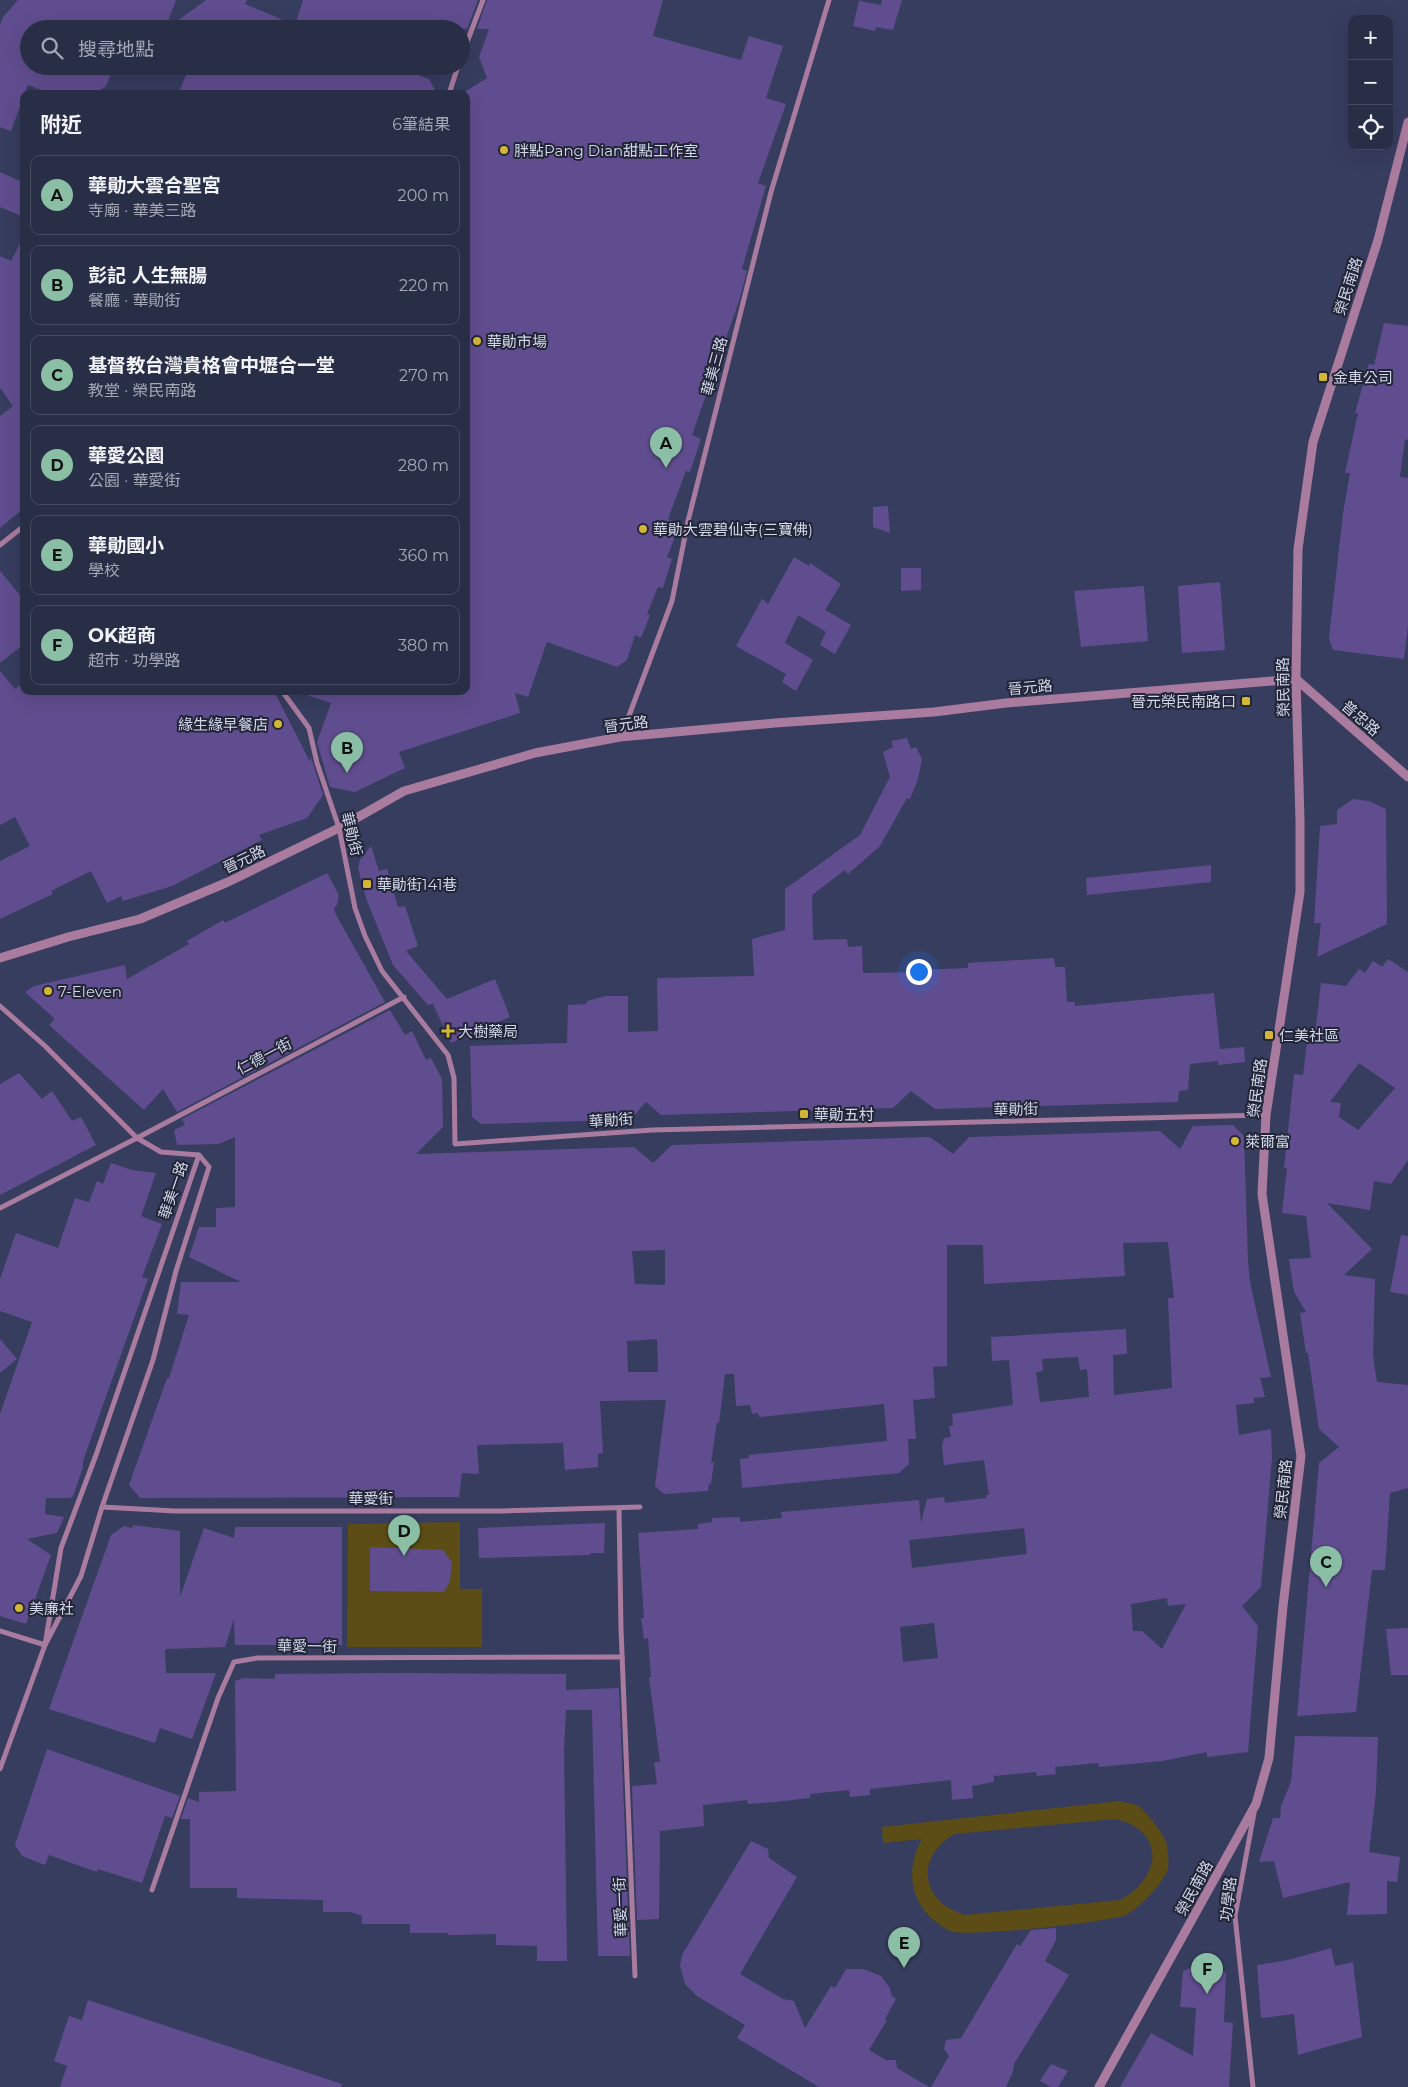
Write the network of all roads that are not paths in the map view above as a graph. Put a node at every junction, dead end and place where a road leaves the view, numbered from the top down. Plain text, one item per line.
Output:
1 (482, 0) edge
2 (829, 0) edge
3 (470, 33) edge
4 (455, 75) edge
5 (450, 90) edge
6 (1408, 122) edge
7 (20, 529) edge
8 (0, 545) edge
9 (1296, 679) junction
10 (285, 695) edge
11 (620, 737) junction
12 (1408, 778) edge
13 (340, 828) junction
14 (0, 958) edge
15 (404, 997) junction
16 (0, 1006) edge
17 (1266, 1115) junction
18 (136, 1138) junction
19 (199, 1155) junction
20 (0, 1208) edge
21 (102, 1507) junction
22 (640, 1507) dead end
23 (620, 1508) junction
24 (0, 1631) edge
25 (45, 1645) junction
26 (622, 1657) junction
27 (0, 1769) edge
28 (1256, 1804) junction
29 (152, 1890) dead end
30 (635, 1976) dead end
31 (1099, 2087) edge
32 (1253, 2087) edge

1 - 3 street
2 - 11 street, 華美三路
4 - 5 street
6 - 9 street, 榮民南路
7 - 8 street
9 - 11 street, 晉元路
9 - 12 street, 普忠路
9 - 17 street, 榮民南路
10 - 13 street, 華勛街
11 - 13 street, 晉元路
13 - 14 street, 晉元路
13 - 15 street, 華勛街
15 - 17 street, 華勛街
15 - 18 street, 仁德一街
16 - 18 street
17 - 28 street, 榮民南路
18 - 19 street
18 - 20 street, 仁德一街
19 - 21 street, 華美一路
19 - 25 street, 華美一路
21 - 23 street, 華愛街
21 - 25 street, 華美一路
22 - 23 street, 華愛街
23 - 26 street, 華愛一街
24 - 25 street
25 - 27 street, 華美一路
26 - 29 street, 華愛一街
26 - 30 street, 華愛一街
28 - 31 street, 榮民南路
28 - 32 street, 功學路

